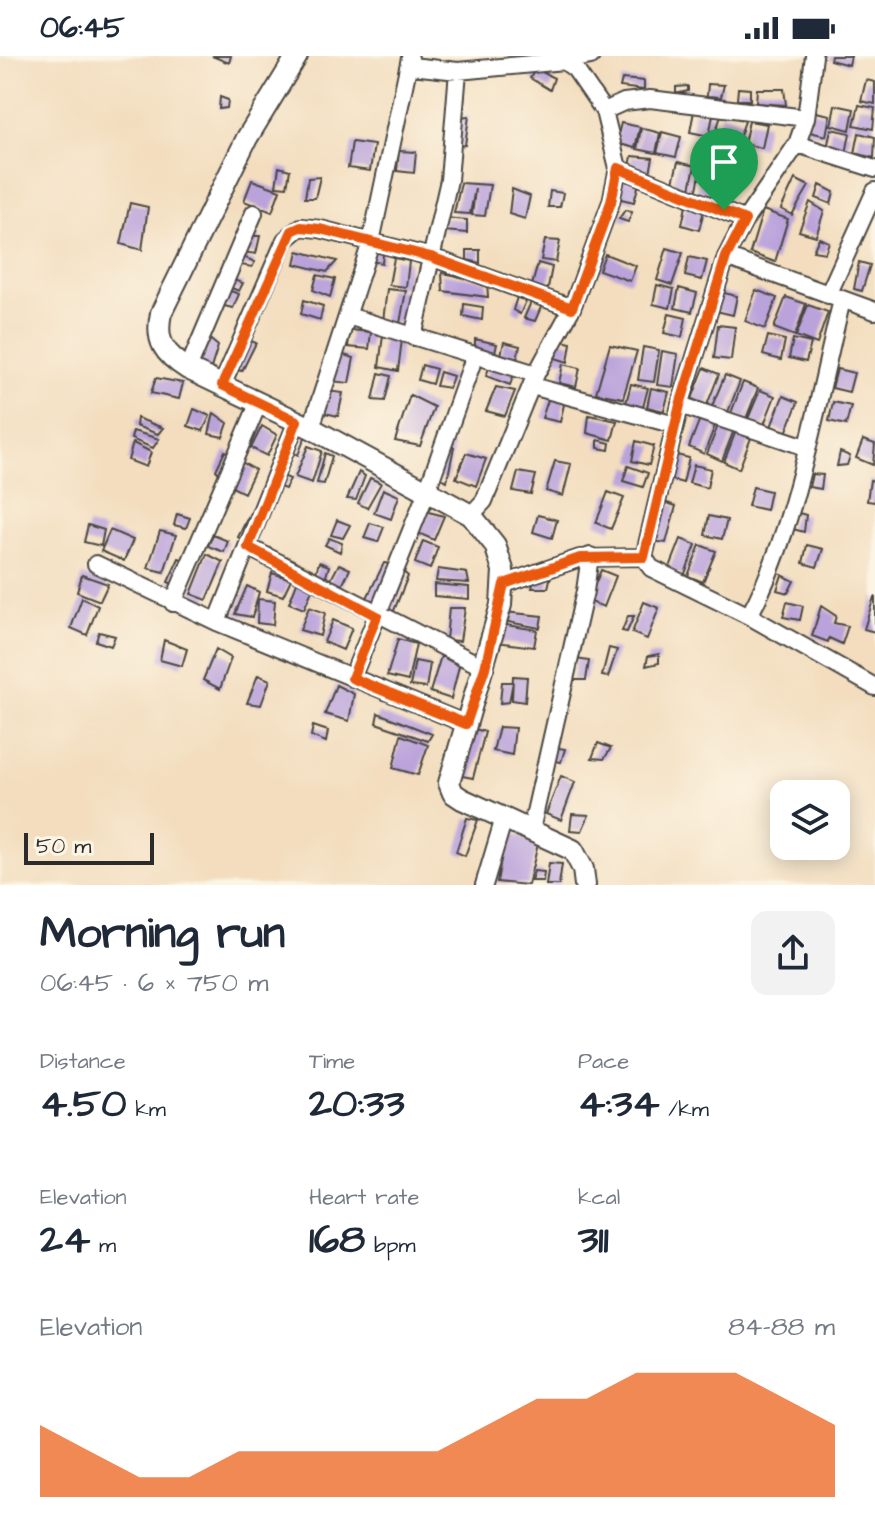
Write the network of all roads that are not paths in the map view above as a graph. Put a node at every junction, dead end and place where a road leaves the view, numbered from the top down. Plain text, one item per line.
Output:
1 (297, 56) edge
2 (591, 56) edge
3 (814, 56) edge
4 (410, 61) edge
5 (564, 61) junction
6 (480, 62) edge
7 (458, 71) junction
8 (604, 111) junction
9 (806, 118) junction
10 (797, 144) junction
11 (618, 168) junction
12 (875, 169) edge
13 (875, 191) edge
14 (254, 213) dead end
15 (745, 220) junction
16 (371, 242) junction
17 (431, 257) junction
18 (726, 257) junction
19 (835, 298) junction
20 (572, 308) junction
21 (875, 311) edge
22 (348, 316) junction
23 (413, 337) junction
24 (475, 355) junction
25 (188, 369) junction
26 (534, 380) junction
27 (222, 385) junction
28 (259, 402) junction
29 (680, 405) junction
30 (304, 425) junction
31 (675, 425) junction
32 (806, 447) junction
33 (427, 491) junction
34 (471, 515) junction
35 (248, 547) junction
36 (590, 556) junction
37 (644, 557) junction
38 (96, 564) dead end
39 (504, 584) junction
40 (173, 603) junction
41 (377, 616) junction
42 (749, 616) junction
43 (217, 622) junction
44 (485, 668) junction
45 (352, 678) junction
46 (875, 687) edge
47 (466, 724) junction
48 (504, 818) junction
49 (531, 830) junction
50 (484, 885) edge
51 (585, 885) edge

1 - 25 street
2 - 5 street
3 - 9 street
4 - 7 street
4 - 16 street
5 - 6 street
5 - 8 street
6 - 7 street
7 - 17 street
8 - 9 street
8 - 11 street
9 - 10 street
10 - 12 street
10 - 15 street
11 - 15 street
11 - 20 street
13 - 19 street
14 - 25 street
15 - 18 street
16 - 17 street
16 - 22 street
16 - 27 street
17 - 20 street
17 - 23 street
18 - 19 street
18 - 29 street
19 - 21 street
19 - 32 street
20 - 26 street
22 - 23 street
22 - 30 street
23 - 24 street
24 - 26 street
24 - 33 street
25 - 27 street
26 - 31 street
26 - 34 street
27 - 28 street
28 - 30 street
28 - 40 street
29 - 31 street
29 - 32 street
30 - 33 street
30 - 35 street
31 - 37 street
32 - 42 street
33 - 34 street
33 - 41 street
34 - 39 street
35 - 41 street
35 - 43 street
36 - 37 street
36 - 39 street
36 - 49 street
37 - 42 street
38 - 40 street
39 - 44 street
40 - 43 street
41 - 44 street
41 - 45 street
42 - 46 street
43 - 45 street
44 - 47 street
45 - 47 street
47 - 48 street
48 - 49 street
48 - 50 street
49 - 51 street

